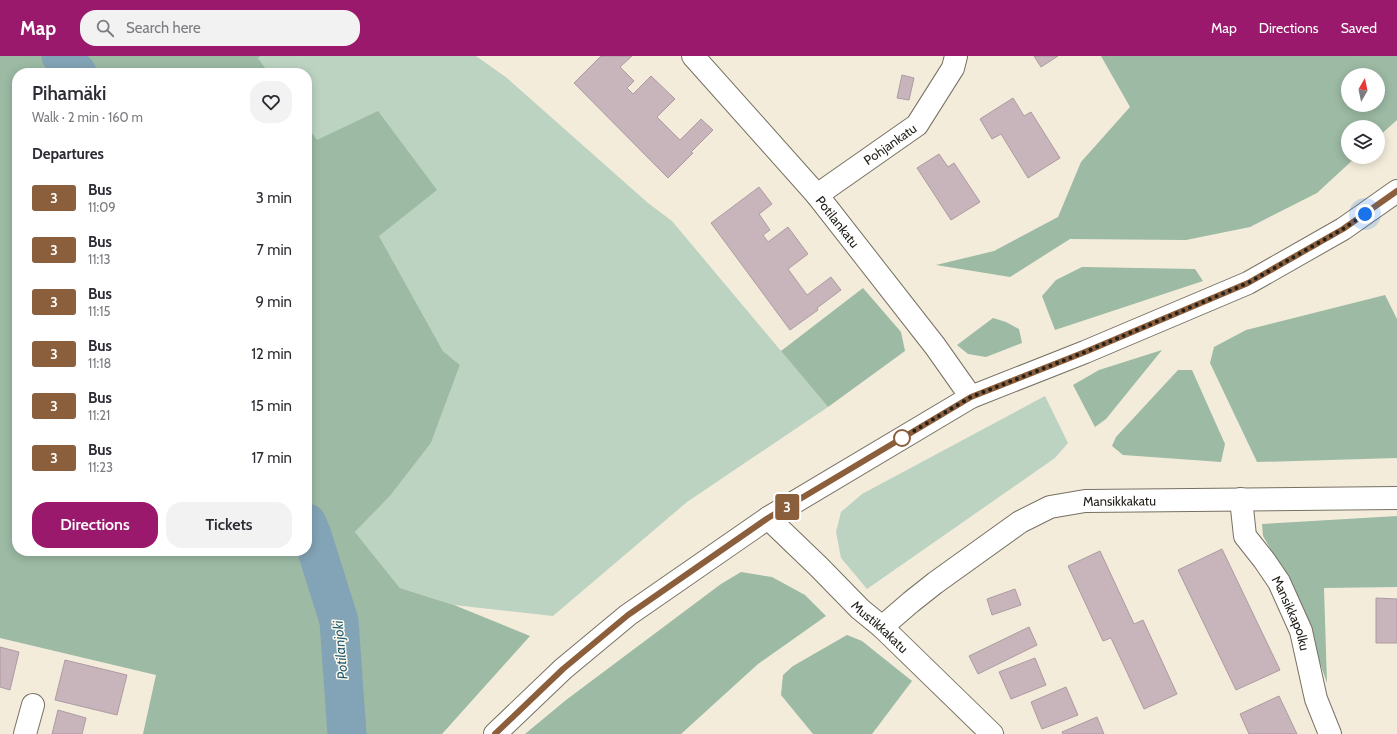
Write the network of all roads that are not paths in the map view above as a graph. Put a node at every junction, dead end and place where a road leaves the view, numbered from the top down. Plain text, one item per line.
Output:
1 (693, 56) edge
2 (956, 56) edge
3 (1397, 191) edge
4 (817, 195) junction
5 (971, 397) junction
6 (1397, 498) edge
7 (1241, 499) junction
8 (768, 518) junction
9 (882, 627) junction
10 (33, 705) dead end
11 (25, 734) edge
12 (495, 734) edge
13 (992, 734) edge
14 (1330, 734) edge

1 - 4 street, Potilankatu
2 - 4 street, Pohjankatu
3 - 5 street
4 - 5 street, Potilankatu
5 - 8 street
6 - 7 street, Mansikkakatu
7 - 9 street, Mansikkakatu
7 - 14 street, Mansikkapolku
8 - 9 street, Mustikkakatu
8 - 12 street
9 - 13 street, Mustikkakatu
10 - 11 street

